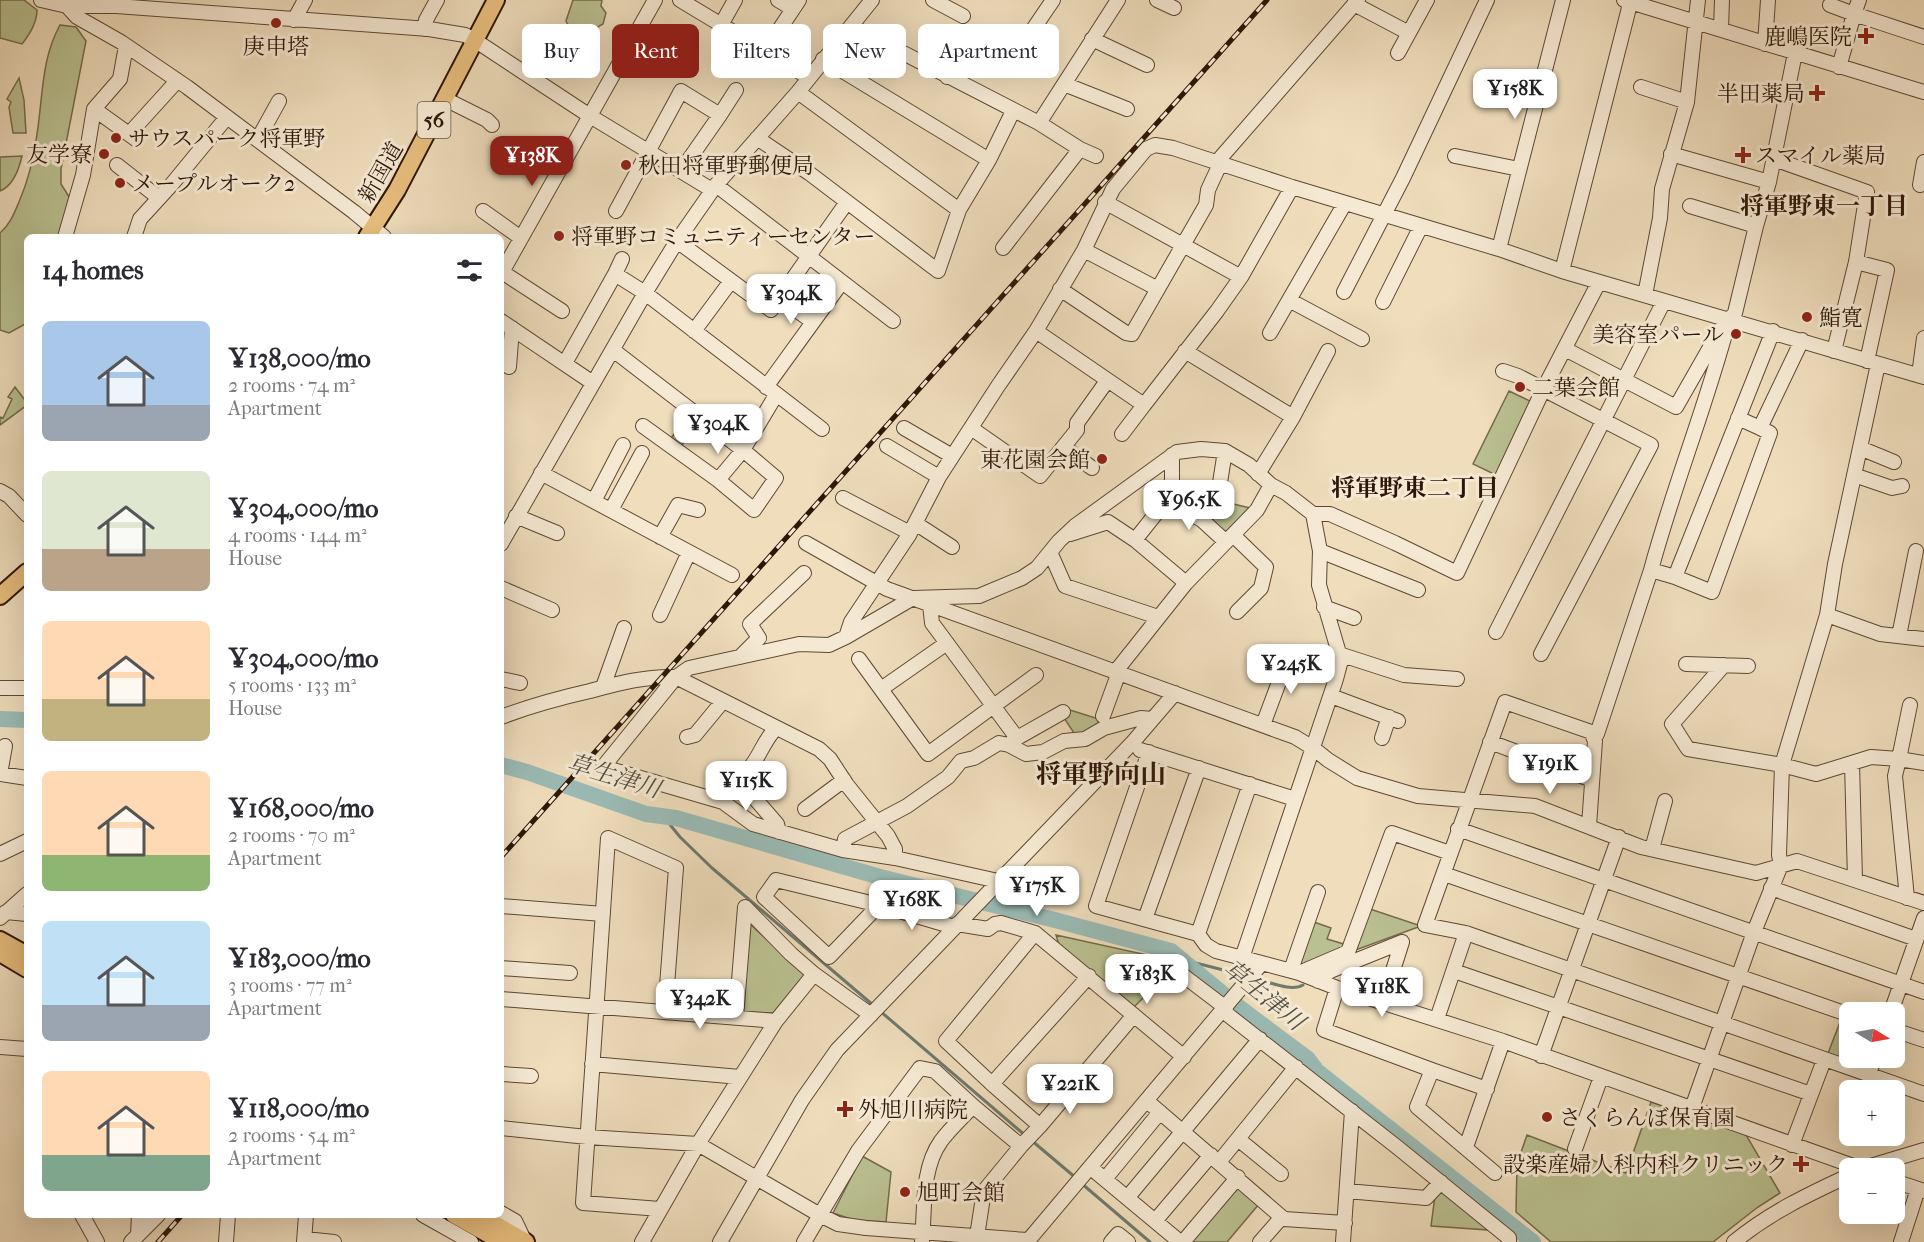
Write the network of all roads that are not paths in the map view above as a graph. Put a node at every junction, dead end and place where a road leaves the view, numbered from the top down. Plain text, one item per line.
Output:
1 (41, 0) edge
2 (305, 0) edge
3 (437, 0) edge
4 (496, 0) edge
5 (655, 0) edge
6 (680, 0) edge
7 (735, 0) edge
8 (778, 0) edge
9 (872, 0) edge
10 (933, 0) edge
11 (1053, 0) edge
12 (1118, 0) edge
13 (1156, 0) edge
14 (1427, 0) edge
15 (1487, 0) edge
16 (1563, 0) edge
17 (1673, 0) edge
18 (1698, 0) edge
19 (1722, 0) edge
20 (1768, 0) edge
21 (1859, 0) edge
22 (1628, 1) edge
23 (1356, 2) edge
24 (118, 3) edge
25 (796, 4) edge
26 (1830, 5) dead end
27 (67, 6) junction
28 (1174, 8) dead end
29 (1671, 14) junction
30 (1854, 14) junction
31 (963, 16) dead end
32 (294, 20) junction
33 (1697, 22) junction
34 (719, 24) edge
35 (722, 24) edge
36 (783, 24) edge
37 (853, 24) edge
38 (1037, 24) edge
39 (424, 29) junction
40 (1721, 30) junction
41 (1408, 33) junction
42 (1924, 37) edge
43 (1092, 39) junction
44 (476, 41) junction
45 (1764, 44) junction
46 (126, 46) junction
47 (1398, 53) dead end
48 (1795, 53) junction
49 (823, 59) edge
50 (1147, 65) dead end
51 (1839, 67) junction
52 (811, 73) edge
53 (807, 78) edge
54 (854, 78) edge
55 (949, 78) edge
56 (177, 81) junction
57 (1064, 84) junction
58 (1641, 87) dead end
59 (736, 90) dead end
60 (798, 92) junction
61 (1924, 92) edge
62 (446, 99) junction
63 (279, 101) dead end
64 (1687, 102) junction
65 (94, 109) junction
66 (1127, 109) dead end
67 (1013, 111) junction
68 (720, 115) junction
69 (590, 116) junction
70 (227, 117) junction
71 (1039, 123) junction
72 (492, 125) dead end
73 (757, 138) junction
74 (258, 139) junction
75 (1080, 148) junction
76 (649, 152) junction
77 (1671, 154) junction
78 (1096, 156) dead end
79 (1455, 156) dead end
80 (1774, 159) junction
81 (989, 160) junction
82 (1924, 162) edge
83 (1218, 163) junction
84 (117, 165) dead end
85 (1519, 169) junction
86 (681, 171) junction
87 (1769, 182) junction
88 (1920, 185) dead end
89 (1292, 187) junction
90 (714, 188) junction
91 (159, 198) junction
92 (847, 202) junction
93 (1105, 202) junction
94 (1345, 203) junction
95 (1690, 206) dead end
96 (959, 210) junction
97 (616, 211) dead end
98 (483, 212) dead end
99 (1384, 215) junction
100 (1421, 226) junction
101 (1755, 226) junction
102 (66, 234) edge
103 (135, 234) edge
104 (375, 234) edge
105 (521, 238) junction
106 (677, 241) junction
107 (1183, 245) junction
108 (1003, 248) dead end
109 (1499, 249) junction
110 (1084, 250) junction
111 (808, 256) junction
112 (622, 259) dead end
113 (1856, 262) junction
114 (504, 268) edge
115 (1562, 271) junction
116 (615, 274) junction
117 (504, 275) edge
118 (1241, 277) junction
119 (731, 281) junction
120 (791, 282) junction
121 (842, 282) junction
122 (1599, 282) junction
123 (1060, 289) junction
124 (1158, 289) junction
125 (1344, 292) dead end
126 (645, 293) junction
127 (1645, 295) junction
128 (780, 298) junction
129 (1289, 300) junction
130 (1664, 301) junction
131 (1383, 302) dead end
132 (824, 307) junction
133 (561, 311) dead end
134 (1730, 319) junction
135 (893, 321) dead end
136 (813, 322) junction
137 (506, 324) edge
138 (694, 331) junction
139 (1036, 332) junction
140 (1773, 332) junction
141 (1270, 333) dead end
142 (1924, 338) edge
143 (1362, 339) dead end
144 (1802, 340) junction
145 (1565, 349) junction
146 (613, 350) junction
147 (1185, 351) junction
148 (1328, 351) dead end
149 (1834, 351) junction
150 (565, 363) junction
151 (1872, 363) junction
152 (509, 366) dead end
153 (1503, 371) dead end
154 (1922, 376) edge
155 (1624, 380) junction
156 (1107, 381) junction
157 (593, 383) junction
158 (1543, 390) junction
159 (771, 391) junction
160 (1144, 405) junction
161 (1293, 417) junction
162 (1738, 418) junction
163 (1603, 420) junction
164 (643, 426) dead end
165 (904, 428) dead end
166 (971, 428) junction
167 (1760, 428) junction
168 (822, 429) dead end
169 (1122, 434) dead end
170 (623, 445) dead end
171 (887, 446) dead end
172 (1064, 447) junction
173 (1860, 448) junction
174 (742, 450) junction
175 (1225, 451) junction
176 (642, 453) dead end
177 (1172, 455) junction
178 (952, 456) junction
179 (1894, 462) dead end
180 (1092, 468) dead end
181 (541, 472) junction
182 (1257, 474) junction
183 (1854, 475) junction
184 (939, 477) junction
185 (718, 480) junction
186 (1271, 485) junction
187 (1902, 486) dead end
188 (1219, 489) dead end
189 (0, 491) edge
190 (843, 498) dead end
191 (594, 501) junction
192 (1166, 501) junction
193 (611, 510) junction
194 (698, 510) dead end
195 (24, 512) edge
196 (1313, 514) junction
197 (509, 522) edge
198 (913, 528) junction
199 (557, 533) dead end
200 (1066, 536) junction
201 (660, 537) junction
202 (1229, 538) junction
203 (1135, 540) junction
204 (806, 543) dead end
205 (952, 547) dead end
206 (1320, 551) junction
207 (1916, 551) dead end
208 (689, 552) junction
209 (1050, 552) junction
210 (1651, 570) junction
211 (804, 573) dead end
212 (23, 575) edge
213 (732, 575) dead end
214 (1675, 577) junction
215 (0, 582) edge
216 (1186, 583) junction
217 (876, 584) junction
218 (504, 589) edge
219 (1418, 590) dead end
220 (0, 596) edge
221 (913, 598) junction
222 (930, 604) junction
223 (1324, 607) junction
224 (552, 610) dead end
225 (1237, 612) dead end
226 (660, 615) dead end
227 (1827, 615) junction
228 (1158, 617) junction
229 (1354, 618) dead end
230 (624, 628) dead end
231 (1496, 632) dead end
232 (1899, 636) junction
233 (846, 637) junction
234 (1924, 639) edge
235 (947, 643) junction
236 (1340, 654) junction
237 (1541, 654) dead end
238 (1289, 655) dead end
239 (740, 657) junction
240 (859, 659) dead end
241 (1686, 664) dead end
242 (1724, 665) junction
243 (1748, 666) dead end
244 (1117, 671) junction
245 (1036, 675) dead end
246 (676, 677) junction
247 (1457, 679) dead end
248 (504, 680) edge
249 (520, 683) dead end
250 (603, 687) junction
251 (0, 688) edge
252 (24, 688) edge
253 (881, 689) junction
254 (1175, 693) junction
255 (1330, 696) junction
256 (723, 701) junction
257 (1910, 705) dead end
258 (994, 706) junction
259 (1063, 712) dead end
260 (504, 716) edge
261 (1103, 716) dead end
262 (1152, 719) junction
263 (1263, 725) junction
264 (776, 728) junction
265 (1592, 732) junction
266 (687, 737) dead end
267 (1382, 738) dead end
268 (1013, 741) junction
269 (1133, 742) junction
270 (1490, 742) junction
271 (5, 746) dead end
272 (1313, 748) junction
273 (1149, 752) junction
274 (1899, 759) junction
275 (1852, 763) junction
276 (1924, 763) edge
277 (1782, 765) junction
278 (1199, 768) junction
279 (0, 774) edge
280 (24, 778) edge
281 (739, 780) junction
282 (844, 780) junction
283 (1592, 780) junction
284 (1250, 784) junction
285 (1295, 799) junction
286 (1469, 800) junction
287 (719, 801) junction
288 (1665, 801) dead end
289 (805, 809) dead end
290 (876, 821) junction
291 (1589, 826) junction
292 (1458, 829) junction
293 (779, 832) junction
294 (1619, 837) junction
295 (24, 842) edge
296 (1652, 849) junction
297 (843, 850) junction
298 (1450, 853) junction
299 (0, 854) edge
300 (895, 858) junction
301 (1781, 865) junction
302 (1444, 874) junction
303 (1605, 879) junction
304 (1855, 880) junction
305 (994, 884) junction
306 (1771, 888) junction
307 (1318, 892) dead end
308 (24, 897) edge
309 (1906, 898) junction
310 (1924, 903) edge
311 (879, 905) junction
312 (504, 906) edge
313 (24, 914) edge
314 (603, 914) junction
315 (3, 915) edge
316 (1924, 918) edge
317 (1145, 920) junction
318 (957, 924) junction
319 (1588, 924) junction
320 (1754, 932) junction
321 (1035, 933) junction
322 (1466, 933) junction
323 (1198, 934) junction
324 (1916, 939) junction
325 (0, 944) edge
326 (24, 954) edge
327 (1242, 958) junction
328 (24, 966) edge
329 (1172, 967) dead end
330 (504, 968) edge
331 (1571, 970) junction
332 (1295, 971) junction
333 (1454, 971) junction
334 (570, 973) dead end
335 (814, 974) junction
336 (1089, 976) junction
337 (1738, 976) junction
338 (1251, 977) junction
339 (1318, 981) junction
340 (1901, 984) junction
341 (1337, 988) junction
342 (1924, 992) edge
343 (504, 999) edge
344 (1383, 1002) junction
345 (1895, 1002) edge
346 (597, 1006) junction
347 (1558, 1006) junction
348 (1225, 1009) junction
349 (875, 1011) junction
350 (1839, 1011) edge
351 (665, 1012) junction
352 (1134, 1015) junction
353 (736, 1017) junction
354 (1437, 1019) junction
355 (776, 1021) junction
356 (1721, 1022) junction
357 (1905, 1034) edge
358 (1260, 1039) junction
359 (1924, 1040) edge
360 (1503, 1041) junction
361 (0, 1047) edge
362 (24, 1048) edge
363 (1541, 1056) junction
364 (1184, 1057) junction
365 (1709, 1059) junction
366 (1824, 1060) junction
367 (592, 1064) junction
368 (1296, 1067) junction
369 (1871, 1068) edge
370 (1432, 1070) junction
371 (504, 1074) edge
372 (1868, 1075) junction
373 (531, 1076) dead end
374 (740, 1077) junction
375 (1601, 1077) junction
376 (992, 1084) junction
377 (1487, 1089) junction
378 (1811, 1094) junction
379 (1924, 1094) edge
380 (1147, 1101) junction
381 (973, 1106) junction
382 (1692, 1108) junction
383 (1352, 1111) junction
384 (1160, 1112) junction
385 (504, 1128) edge
386 (1183, 1131) junction
387 (587, 1137) junction
388 (1029, 1137) junction
389 (1238, 1139) junction
390 (698, 1144) junction
391 (1792, 1145) junction
392 (1466, 1147) junction
393 (1575, 1149) dead end
394 (1924, 1150) edge
395 (1215, 1158) junction
396 (1897, 1158) edge
397 (1839, 1161) edge
398 (1495, 1173) dead end
399 (1281, 1174) dead end
400 (1082, 1176) junction
401 (757, 1177) junction
402 (1238, 1178) junction
403 (1105, 1179) junction
404 (1839, 1180) edge
405 (1441, 1182) junction
406 (1905, 1185) edge
407 (1921, 1190) edge
408 (1347, 1191) junction
409 (1127, 1198) junction
410 (660, 1209) junction
411 (504, 1215) edge
412 (820, 1215) junction
413 (1282, 1217) junction
414 (84, 1218) edge
415 (138, 1218) edge
416 (155, 1218) edge
417 (228, 1218) edge
418 (306, 1218) edge
419 (428, 1218) edge
420 (459, 1218) edge
421 (483, 1218) edge
422 (1155, 1221) junction
423 (1345, 1223) junction
424 (865, 1235) edge
425 (977, 1236) junction
426 (922, 1238) edge
427 (135, 1239) edge
428 (304, 1240) edge
429 (468, 1241) edge
430 (1027, 1241) edge
431 (1511, 1241) edge
432 (97, 1242) edge
433 (226, 1242) edge
434 (334, 1242) edge
435 (502, 1242) edge
436 (526, 1242) edge
437 (642, 1242) edge
438 (720, 1242) edge
439 (804, 1242) edge
440 (1111, 1242) edge
441 (1128, 1242) edge
442 (1181, 1242) edge
443 (1260, 1242) edge
444 (1343, 1242) edge
445 (1734, 1242) edge
446 (1901, 1242) edge

1 - 27 street
2 - 32 street
3 - 39 street
4 - 44 main road, 新国道 / 56
5 - 69 street
6 - 34 street
7 - 35 street
8 - 25 street
9 - 37 street
10 - 31 street
11 - 38 street
12 - 43 street
13 - 28 street
14 - 41 street
15 - 99 street
16 - 85 street
17 - 29 street
18 - 33 street
19 - 40 street
20 - 45 street
21 - 30 street
22 - 29 street
22 - 115 street
23 - 41 street
23 - 83 street
24 - 27 street
24 - 32 street
25 - 36 street
26 - 30 street
27 - 46 street
29 - 33 street
30 - 42 street
30 - 51 street
32 - 39 street
33 - 40 street
33 - 64 street
39 - 44 street
40 - 45 street
41 - 47 street
43 - 50 street
43 - 57 street
44 - 62 main road, 新国道 / 56
44 - 69 street
45 - 48 street
46 - 56 street
46 - 65 street
48 - 51 street
48 - 80 street
49 - 52 street
51 - 61 street
53 - 60 street
54 - 81 street
55 - 67 street
56 - 65 street
56 - 70 street
57 - 66 street
57 - 71 street
58 - 64 street
59 - 68 street
60 - 73 street
60 - 96 street
62 - 72 street
62 - 104 main road, 新国道 / 56
63 - 74 street
64 - 77 street
65 - 102 street
67 - 71 street
67 - 81 street
68 - 76 street
68 - 86 street
69 - 76 street
69 - 105 street
70 - 74 street
70 - 91 street
71 - 75 street
73 - 90 street
73 - 92 street
74 - 104 street
75 - 78 street
75 - 108 street
76 - 86 street
76 - 97 street
77 - 87 street
77 - 127 street
79 - 85 street
80 - 87 street
80 - 113 street
81 - 96 street
82 - 88 street
83 - 89 street
83 - 93 street
83 - 107 street
84 - 91 street
85 - 109 street
86 - 90 street
87 - 101 street
89 - 94 street
89 - 118 street
90 - 106 street
90 - 111 street
91 - 103 street
92 - 96 street
92 - 111 street
93 - 107 street
93 - 110 street
94 - 99 street
94 - 129 street
95 - 101 street
98 - 105 street
99 - 100 street
99 - 125 street
100 - 109 street
100 - 131 street
101 - 134 street
105 - 114 street
106 - 119 street
106 - 126 street
107 - 118 street
107 - 124 street
109 - 115 street
110 - 123 street
110 - 124 street
111 - 120 street
111 - 121 street
112 - 116 street
113 - 149 street
113 - 151 street
115 - 122 street
116 - 126 street
116 - 150 street
117 - 133 street
118 - 147 street
119 - 128 street
119 - 138 street
120 - 128 street
120 - 132 street
121 - 132 street
121 - 135 street
122 - 127 street
122 - 145 street
123 - 124 street
123 - 139 street
126 - 138 street
126 - 146 street
127 - 130 street
128 - 136 street
129 - 141 street
129 - 143 street
130 - 134 street
130 - 155 street
132 - 136 street
134 - 140 street
134 - 155 street
134 - 210 street
136 - 159 street
137 - 150 street
137 - 152 street
138 - 159 street
139 - 156 street
139 - 166 street
140 - 144 street
140 - 162 street
142 - 154 street
144 - 149 street
144 - 167 street
145 - 155 street
145 - 158 street
146 - 157 street
146 - 174 street
147 - 160 street
147 - 161 street
148 - 161 street
149 - 151 street
150 - 157 street
151 - 154 street
151 - 173 street
153 - 158 street
155 - 163 street
156 - 160 street
156 - 172 street
157 - 181 street
158 - 163 street
158 - 196 street
159 - 168 street
159 - 174 street
160 - 169 street
161 - 182 street
162 - 167 street
162 - 214 street
163 - 231 street
163 - 237 street
164 - 185 street
165 - 178 street
166 - 172 street
166 - 178 street
167 - 214 street
170 - 191 street
171 - 184 street
172 - 180 street
173 - 179 street
173 - 183 street
174 - 185 street
174 - 185 street
175 - 177 street
175 - 182 street
175 - 188 street
176 - 193 street
177 - 192 street
177 - 200 street
178 - 184 street
181 - 191 street
181 - 197 street
182 - 186 street
183 - 187 street
183 - 227 street
184 - 198 street
186 - 196 street
186 - 202 street
189 - 195 street
190 - 198 street
191 - 193 street
192 - 202 street
192 - 203 street
193 - 201 street
194 - 201 street
196 - 206 street
197 - 199 street
198 - 205 street
198 - 217 street
200 - 203 street
200 - 209 street
201 - 208 street
202 - 216 street
202 - 225 street
203 - 216 street
204 - 217 street
206 - 219 street
206 - 223 street
207 - 232 street
208 - 213 street
208 - 226 street
209 - 221 street
209 - 228 street
210 - 214 street
210 - 265 street
211 - 239 street
212 - 215 street
212 - 220 main road
216 - 228 street
217 - 221 street
217 - 233 street
218 - 224 street
221 - 222 street
221 - 233 street
222 - 235 street
222 - 244 street
223 - 229 street
223 - 236 street
227 - 232 street
227 - 277 street
228 - 244 street
230 - 250 street
232 - 234 street
233 - 239 street
235 - 253 street
235 - 258 street
236 - 247 street
236 - 255 street
238 - 263 street
239 - 246 street
240 - 253 street
241 - 242 street
242 - 243 street
242 - 277 street
244 - 254 street
244 - 261 street
245 - 258 street
246 - 250 street
246 - 256 street
246 - 287 street
248 - 249 street
250 - 260 street
251 - 252 street
253 - 258 street
254 - 262 street
254 - 263 street
255 - 267 street
255 - 272 street
256 - 264 street
256 - 266 street
257 - 274 street
258 - 268 street
259 - 268 street
262 - 268 street
262 - 269 street
263 - 272 street
264 - 281 street
264 - 282 street
265 - 270 street
265 - 283 street
268 - 290 street
269 - 273 street
269 - 305 street
270 - 283 street
270 - 286 street
271 - 279 street
272 - 285 street
272 - 286 street
273 - 278 street
273 - 317 street
274 - 275 street
274 - 276 street
274 - 309 street
275 - 277 street
275 - 304 street
277 - 301 street
278 - 284 street
278 - 317 street
279 - 280 street
281 - 287 street
281 - 293 street
282 - 289 street
282 - 290 street
283 - 291 street
284 - 285 street
284 - 323 street
285 - 327 street
286 - 291 street
286 - 292 street
287 - 293 street
288 - 296 street
290 - 297 street
290 - 300 street
291 - 294 street
292 - 298 street
292 - 303 street
293 - 297 street
294 - 296 street
294 - 303 street
295 - 299 street
296 - 301 street
297 - 300 street
298 - 302 street
298 - 332 street
300 - 305 street
301 - 304 street
301 - 306 street
302 - 319 street
302 - 322 street
303 - 319 street
303 - 320 street
304 - 309 street
305 - 318 street
306 - 320 street
306 - 324 street
307 - 332 street
308 - 315 street
309 - 310 street
311 - 311 street
311 - 318 street
312 - 314 street
313 - 315 street
314 - 346 street
314 - 351 street
316 - 324 street
317 - 323 street
318 - 321 street
318 - 349 street
319 - 331 street
319 - 337 street
320 - 337 street
320 - 340 street
321 - 336 street
321 - 376 street
322 - 331 street
322 - 333 street
323 - 327 street
324 - 340 street
325 - 326 main road
325 - 328 main road
327 - 338 street
329 - 348 street
330 - 334 street
331 - 347 street
331 - 356 street
332 - 338 street
332 - 339 street
333 - 347 street
333 - 354 street
335 - 349 street
335 - 353 street
335 - 355 street
336 - 352 street
336 - 376 street
337 - 350 street
337 - 356 street
338 - 348 street
339 - 341 street
339 - 344 street
340 - 342 street
340 - 345 street
341 - 344 street
341 - 370 street
343 - 346 street
344 - 354 street
346 - 351 street
346 - 367 street
347 - 363 street
347 - 365 street
348 - 358 street
348 - 364 street
349 - 401 street
351 - 353 street
352 - 364 street
352 - 388 street
353 - 355 street
354 - 360 street
355 - 374 street
356 - 365 street
356 - 366 street
357 - 359 street
358 - 368 street
358 - 386 street
360 - 363 street
360 - 377 street
361 - 362 street
363 - 375 street
364 - 380 street
365 - 378 street
365 - 382 street
366 - 372 street
366 - 378 street
367 - 374 street
367 - 387 street
368 - 383 street
368 - 389 street
369 - 372 street
370 - 377 street
370 - 392 street
371 - 373 street
372 - 379 street
374 - 390 street
375 - 382 street
375 - 393 street
376 - 388 street
377 - 392 street
378 - 391 street
380 - 384 street
380 - 400 street
381 - 388 street
381 - 412 street
381 - 426 street
382 - 391 street
383 - 405 street
383 - 408 street
384 - 386 street
384 - 403 street
385 - 387 street
386 - 395 street
386 - 409 street
387 - 390 street
387 - 410 street
388 - 425 street
389 - 395 street
389 - 399 street
390 - 401 street
390 - 410 street
391 - 397 street
392 - 398 street
394 - 396 street
395 - 402 street
395 - 422 street
400 - 403 street
400 - 430 street
401 - 412 street
401 - 438 street
402 - 413 street
402 - 442 street
403 - 409 street
404 - 445 street
405 - 408 street
405 - 431 street
406 - 407 street
407 - 446 street
408 - 423 street
409 - 422 street
410 - 437 street
411 - 436 street
412 - 424 street
412 - 439 street
413 - 423 street
413 - 443 street
414 - 432 street
415 - 427 street
416 - 427 street
417 - 433 street
418 - 428 street
419 - 429 street
420 - 435 main road
421 - 436 main road
422 - 442 street
423 - 444 street
424 - 426 street
425 - 426 street
425 - 430 street
428 - 434 street
440 - 441 street

